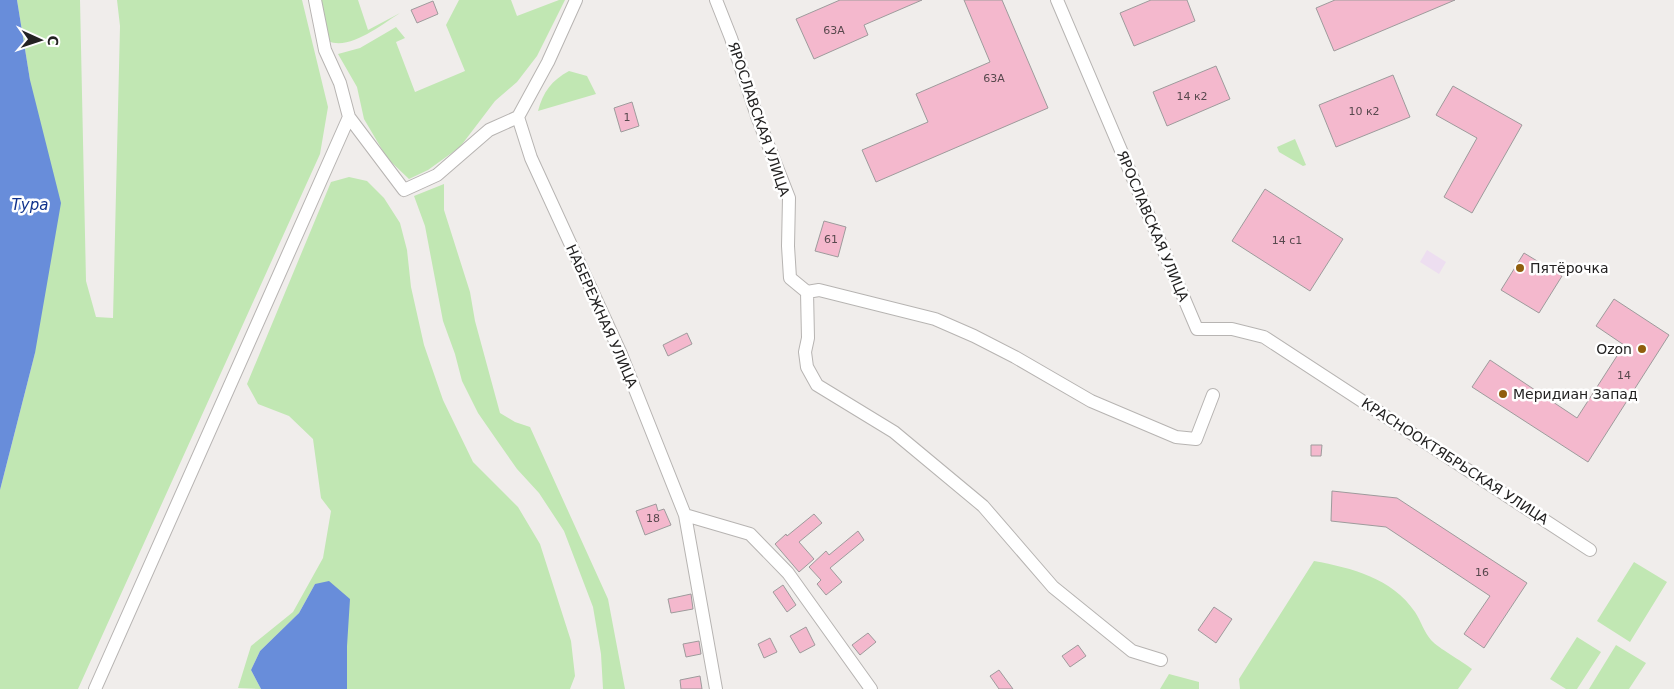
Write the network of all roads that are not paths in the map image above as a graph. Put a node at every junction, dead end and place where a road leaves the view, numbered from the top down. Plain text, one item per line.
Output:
1 (315, 0) edge
2 (576, 0) edge
3 (716, 0) edge
4 (1057, 0) edge
5 (518, 117) junction
6 (349, 118) junction
7 (806, 292) junction
8 (1319, 372) joint
9 (1213, 394) dead end
10 (685, 515) junction
11 (1590, 550) dead end
12 (1161, 660) dead end
13 (95, 689) edge
14 (716, 689) edge
15 (871, 689) edge

1 - 6 street
2 - 5 street
3 - 7 street, ЯРОСЛАВСКАЯ УЛИЦА
4 - 8 street, ЯРОСЛАВСКАЯ УЛИЦА
5 - 6 street
5 - 10 street, НАБЕРЕЖНАЯ УЛИЦА
6 - 13 street
7 - 9 street
7 - 12 street
8 - 11 street, КРАСНООКТЯБРЬСКАЯ УЛИЦА
10 - 14 street, НАБЕРЕЖНАЯ УЛИЦА
10 - 15 street

